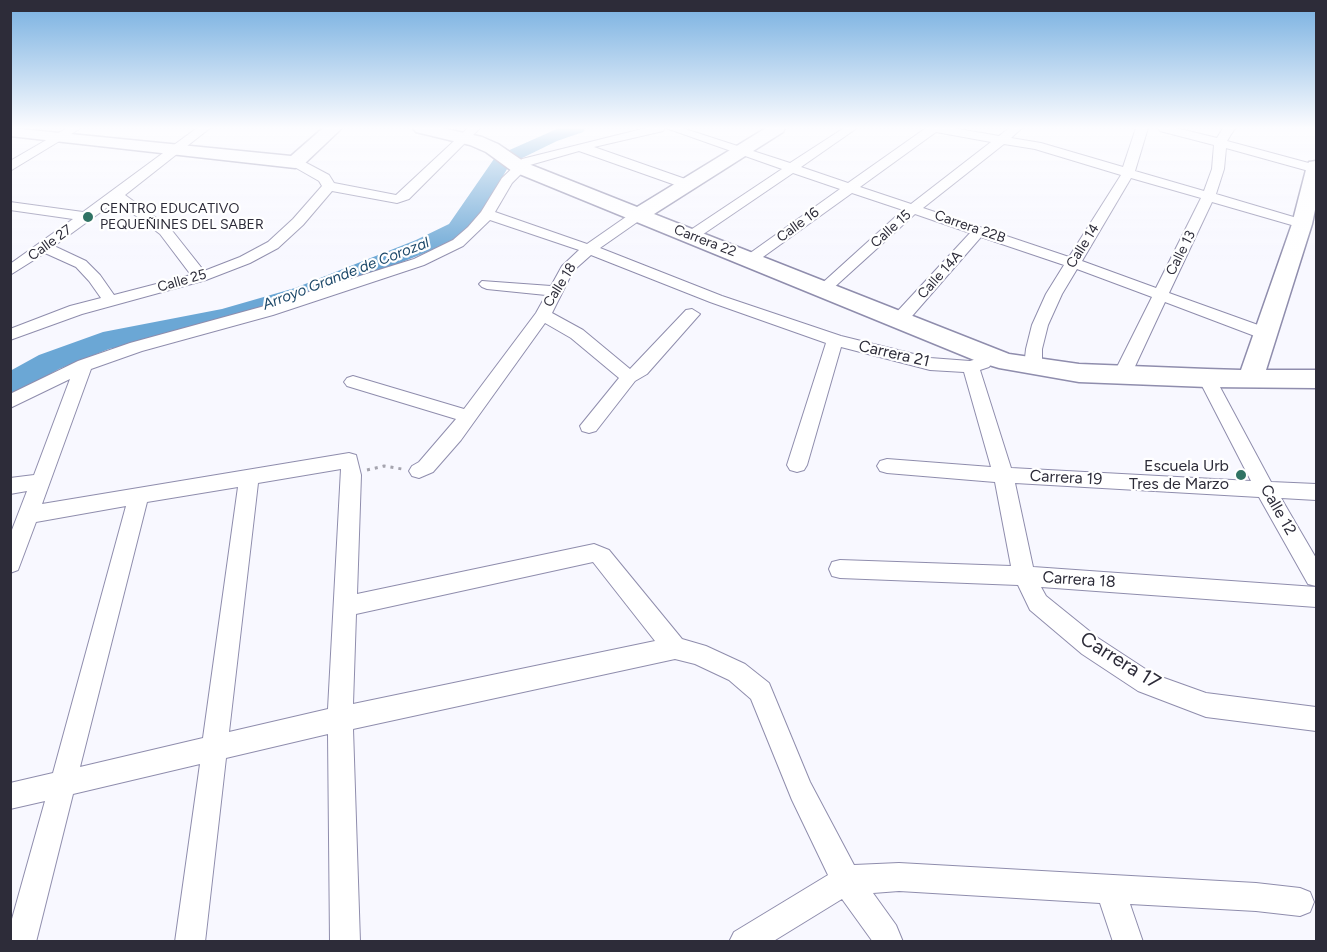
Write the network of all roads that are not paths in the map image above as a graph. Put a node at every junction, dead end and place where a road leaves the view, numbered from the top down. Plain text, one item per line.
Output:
1 (146, 172) edge
2 (314, 172) edge
3 (429, 172) edge
4 (511, 172) edge
5 (535, 172) edge
6 (653, 172) edge
7 (705, 172) edge
8 (783, 172) edge
9 (807, 172) edge
10 (872, 172) edge
11 (960, 172) edge
12 (1217, 172) edge
13 (1315, 172) edge
14 (1128, 173) joint
15 (686, 184) junction
16 (329, 186) junction
17 (851, 187) junction
18 (116, 195) junction
19 (1208, 197) junction
20 (10, 206) edge
21 (914, 208) junction
22 (487, 214) junction
23 (638, 215) junction
24 (87, 217) junction
25 (1302, 224) junction
26 (979, 231) junction
27 (691, 236) junction
28 (45, 247) junction
29 (590, 249) junction
30 (752, 259) junction
31 (1073, 263) junction
32 (10, 271) edge
33 (201, 277) junction
34 (487, 284) dead end
35 (824, 289) junction
36 (554, 291) junction
37 (1160, 294) junction
38 (110, 300) junction
39 (692, 314) dead end
40 (543, 315) junction
41 (900, 319) junction
42 (10, 334) edge
43 (1266, 334) junction
44 (835, 339) junction
45 (979, 362) junction
46 (84, 365) junction
47 (1033, 367) junction
48 (1122, 375) junction
49 (629, 377) junction
50 (1207, 378) junction
51 (1250, 379) junction
52 (1317, 379) edge
53 (352, 382) dead end
54 (10, 402) edge
55 (466, 416) junction
56 (589, 426) dead end
57 (797, 465) dead end
58 (887, 466) dead end
59 (419, 471) road end
60 (1003, 475) junction
61 (249, 477) junction
62 (41, 481) junction
63 (10, 486) edge
64 (1265, 489) junction
65 (1317, 492) edge
66 (139, 496) junction
67 (28, 515) junction
68 (11, 559) edge
69 (840, 568) dead end
70 (1024, 576) junction
71 (1317, 577) edge
72 (1317, 597) edge
73 (345, 606) junction
74 (675, 648) junction
75 (340, 719) junction
76 (1317, 719) edge
77 (215, 748) junction
78 (63, 784) junction
79 (10, 796) edge
80 (846, 880) junction
81 (1110, 889) junction
82 (1300, 902) dead end
83 (21, 942) edge
84 (190, 942) edge
85 (345, 942) edge
86 (744, 942) edge
87 (888, 942) edge
88 (1128, 942) edge

1 - 18 street, Calle 27
2 - 16 street
3 - 16 street
4 - 22 street
5 - 23 street, Carrera 22
6 - 15 street
7 - 15 street, Calle 18
8 - 27 street
9 - 17 street, Carrera 22B
10 - 17 street, Calle 16
11 - 21 street, Calle 15
12 - 19 street, Calle 13
13 - 25 street
14 - 19 street
14 - 31 street, Calle 14
15 - 23 street, Calle 18
16 - 33 street, Calle 25
17 - 21 street, Carrera 22B
17 - 30 street, Calle 16
18 - 24 street, Calle 27
18 - 33 street
19 - 25 street
19 - 37 street, Calle 13
20 - 24 street
21 - 26 street, Carrera 22B
21 - 35 street, Calle 15
22 - 29 street, Carrera 21
22 - 46 street
23 - 27 street, Carrera 22
23 - 29 street, Calle 18
24 - 28 street, Calle 27
25 - 43 street
26 - 31 street, Carrera 22B
26 - 41 street, Calle 14A
27 - 30 street, Carrera 22
28 - 32 street, Calle 27
28 - 38 street
29 - 36 street, Calle 18
29 - 44 street, Carrera 21
30 - 35 street, Carrera 22
31 - 37 street, Carrera 22B
31 - 47 street, Calle 14
33 - 38 street, Calle 25
34 - 36 street
35 - 41 street, Carrera 22
36 - 40 street, Calle 18
37 - 43 street, Carrera 22B
37 - 48 street, Calle 13
38 - 42 street, Calle 25
39 - 49 street
40 - 49 street
40 - 55 street, Calle 18
41 - 45 street, Carrera 22
43 - 51 street
44 - 45 street, Carrera 21
44 - 57 street
45 - 47 street, Carrera 21
45 - 60 street
46 - 54 street
46 - 62 street
47 - 48 street, Carrera 21
48 - 50 street, Carrera 21
49 - 56 street
50 - 51 street, Carrera 21
50 - 64 street, Calle 12
51 - 52 street, Carrera 21
53 - 55 street
55 - 59 street, Calle 18
58 - 60 street, Carrera 19
60 - 64 street, Carrera 19
60 - 70 street
61 - 66 street
61 - 73 street
61 - 77 street
62 - 63 street
62 - 67 street
64 - 65 street, Carrera 19
64 - 71 street, Calle 12
66 - 67 street
66 - 78 street
67 - 68 street
69 - 70 street, Carrera 18
70 - 72 street, Carrera 18
70 - 76 street, Carrera 17
73 - 74 street
73 - 75 street
74 - 75 street
74 - 80 street
75 - 77 street
75 - 85 street
77 - 78 street
77 - 84 street
78 - 79 street
78 - 83 street
80 - 81 street
80 - 86 street
80 - 87 street
81 - 82 street
81 - 88 street

